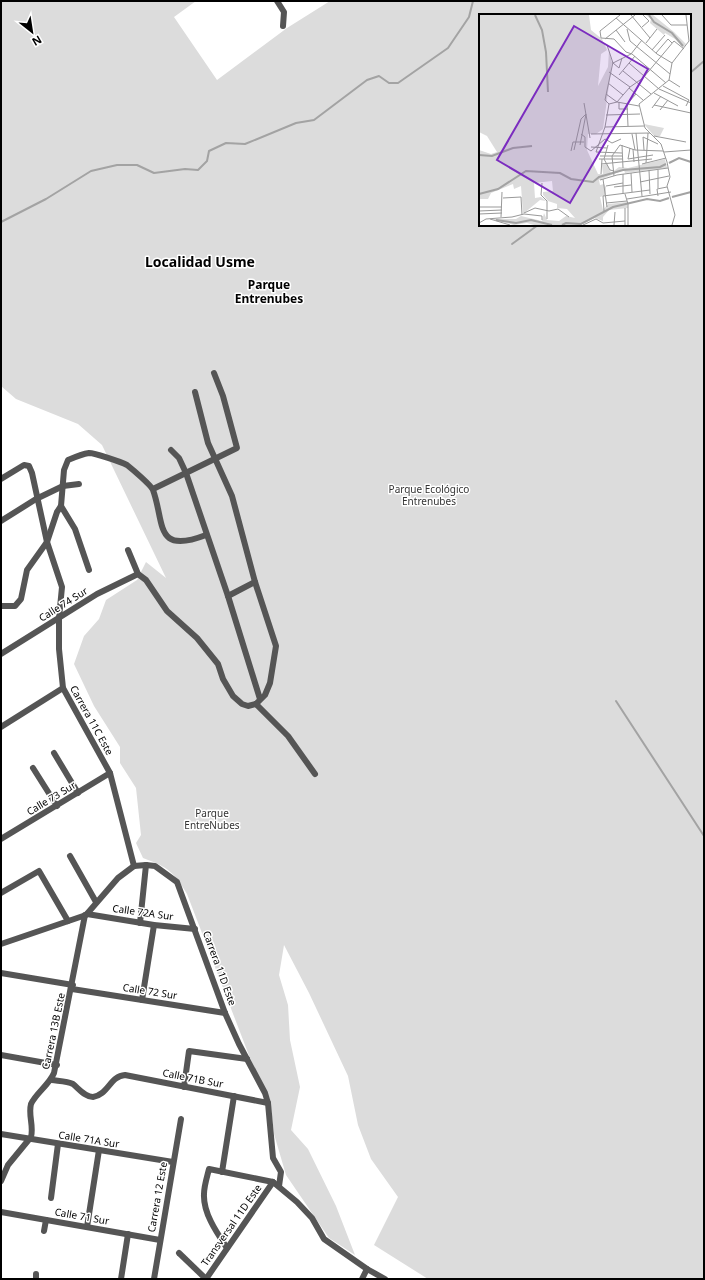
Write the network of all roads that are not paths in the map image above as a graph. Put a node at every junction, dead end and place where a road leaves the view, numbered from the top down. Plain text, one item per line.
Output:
1 (277, 1) edge
2 (284, 26) dead end
3 (214, 373) dead end
4 (195, 392) dead end
5 (171, 450) dead end
6 (216, 460) junction
7 (186, 473) junction
8 (1, 479) edge
9 (79, 484) dead end
10 (63, 486) junction
11 (153, 489) junction
12 (36, 499) junction
13 (62, 506) junction
14 (1, 521) edge
15 (206, 535) junction
16 (48, 542) junction
17 (128, 550) dead end
18 (89, 570) dead end
19 (138, 574) junction
20 (255, 582) junction
21 (228, 596) junction
22 (1, 606) edge
23 (59, 618) junction
24 (1, 654) edge
25 (63, 688) junction
26 (258, 702) junction
27 (1, 727) edge
28 (54, 753) dead end
29 (32, 768) dead end
30 (110, 773) junction
31 (315, 774) dead end
32 (78, 793) junction
33 (57, 806) junction
34 (1, 839) edge
35 (70, 856) dead end
36 (146, 865) junction
37 (134, 866) junction
38 (1, 893) edge
39 (96, 902) junction
40 (86, 915) junction
41 (68, 921) junction
42 (140, 923) junction
43 (154, 925) junction
44 (195, 929) junction
45 (1, 944) edge
46 (1, 974) edge
47 (72, 987) junction
48 (142, 1000) junction
49 (225, 1014) junction
50 (1, 1055) edge
51 (247, 1059) junction
52 (57, 1065) junction
53 (52, 1080) junction
54 (184, 1087) junction
55 (234, 1096) junction
56 (268, 1102) junction
57 (181, 1119) dead end
58 (1, 1134) edge
59 (29, 1139) junction
60 (58, 1144) junction
61 (99, 1150) junction
62 (173, 1162) junction
63 (222, 1172) junction
64 (1, 1181) edge
65 (273, 1182) junction
66 (279, 1186) junction
67 (51, 1198) dead end
68 (1, 1212) edge
69 (46, 1220) junction
70 (87, 1227) junction
71 (44, 1232) dead end
72 (128, 1234) junction
73 (160, 1240) junction
74 (227, 1248) junction
75 (179, 1252) dead end
76 (367, 1269) junction
77 (121, 1279) edge
78 (154, 1279) edge
79 (206, 1279) edge
80 (362, 1279) edge
81 (385, 1279) edge

1 - 2 street
3 - 6 street
4 - 6 street
5 - 7 street
6 - 7 street
6 - 20 street
7 - 11 street
7 - 15 street
8 - 12 street, Carrera 11C Este
9 - 10 street
10 - 11 street
10 - 12 street
10 - 13 street
11 - 15 street
12 - 14 street
12 - 16 street, Carrera 11C Este
13 - 16 street
13 - 18 street
15 - 21 street
16 - 22 street
16 - 23 street, Carrera 11C Este
17 - 19 street
19 - 23 street, Calle 74 Sur
19 - 26 street
20 - 21 street
20 - 26 street
21 - 26 street
23 - 24 street, Calle 74 Sur
23 - 25 street, Carrera 11C Este
25 - 27 street
25 - 30 street, Carrera 11C Este
26 - 31 street
28 - 32 street
29 - 33 street
30 - 32 street, Calle 73 Sur
30 - 37 street, Carrera 11C Este
32 - 33 street, Calle 73 Sur
33 - 34 street, Calle 73 Sur
35 - 39 street
36 - 37 street, Carrera 11D Este
36 - 42 street
36 - 44 street, Carrera 11D Este
37 - 39 street
38 - 41 street
39 - 40 street
40 - 41 street, Calle 72A Sur
40 - 42 street, Calle 72A Sur
40 - 47 street, Carrera 13B Este
41 - 45 street, Calle 72A Sur
42 - 43 street, Calle 72A Sur
43 - 44 street, Calle 72A Sur
43 - 48 street
44 - 49 street, Carrera 11D Este
46 - 47 street, Calle 72 Sur
47 - 48 street, Calle 72 Sur
47 - 52 street, Carrera 13B Este
48 - 49 street, Calle 72 Sur
49 - 51 street, Carrera 11D Este
50 - 52 street
51 - 54 street
51 - 56 street, Carrera 11D Este
52 - 53 street, Carrera 13B Este
53 - 54 street, Calle 71B Sur
53 - 59 street, Carrera 13B Este
54 - 55 street, Calle 71B Sur
55 - 56 street, Calle 71B Sur
55 - 63 street
56 - 66 street
57 - 62 street, Carrera 12 Este
58 - 59 street, Calle 71A Sur
59 - 60 street, Calle 71A Sur
59 - 64 street
60 - 61 street, Calle 71A Sur
60 - 67 street
61 - 62 street, Calle 71A Sur
61 - 70 street
62 - 73 street, Carrera 12 Este
63 - 65 street
63 - 74 street
65 - 66 street
65 - 74 street, Transversal 11D Este
66 - 76 street
68 - 69 street, Calle 71 Sur
69 - 70 street, Calle 71 Sur
69 - 71 street
70 - 72 street, Calle 71 Sur
72 - 73 street, Calle 71 Sur
72 - 77 street
73 - 78 street, Carrera 12 Este
74 - 79 street, Transversal 11D Este
75 - 79 street
76 - 80 street
76 - 81 street

